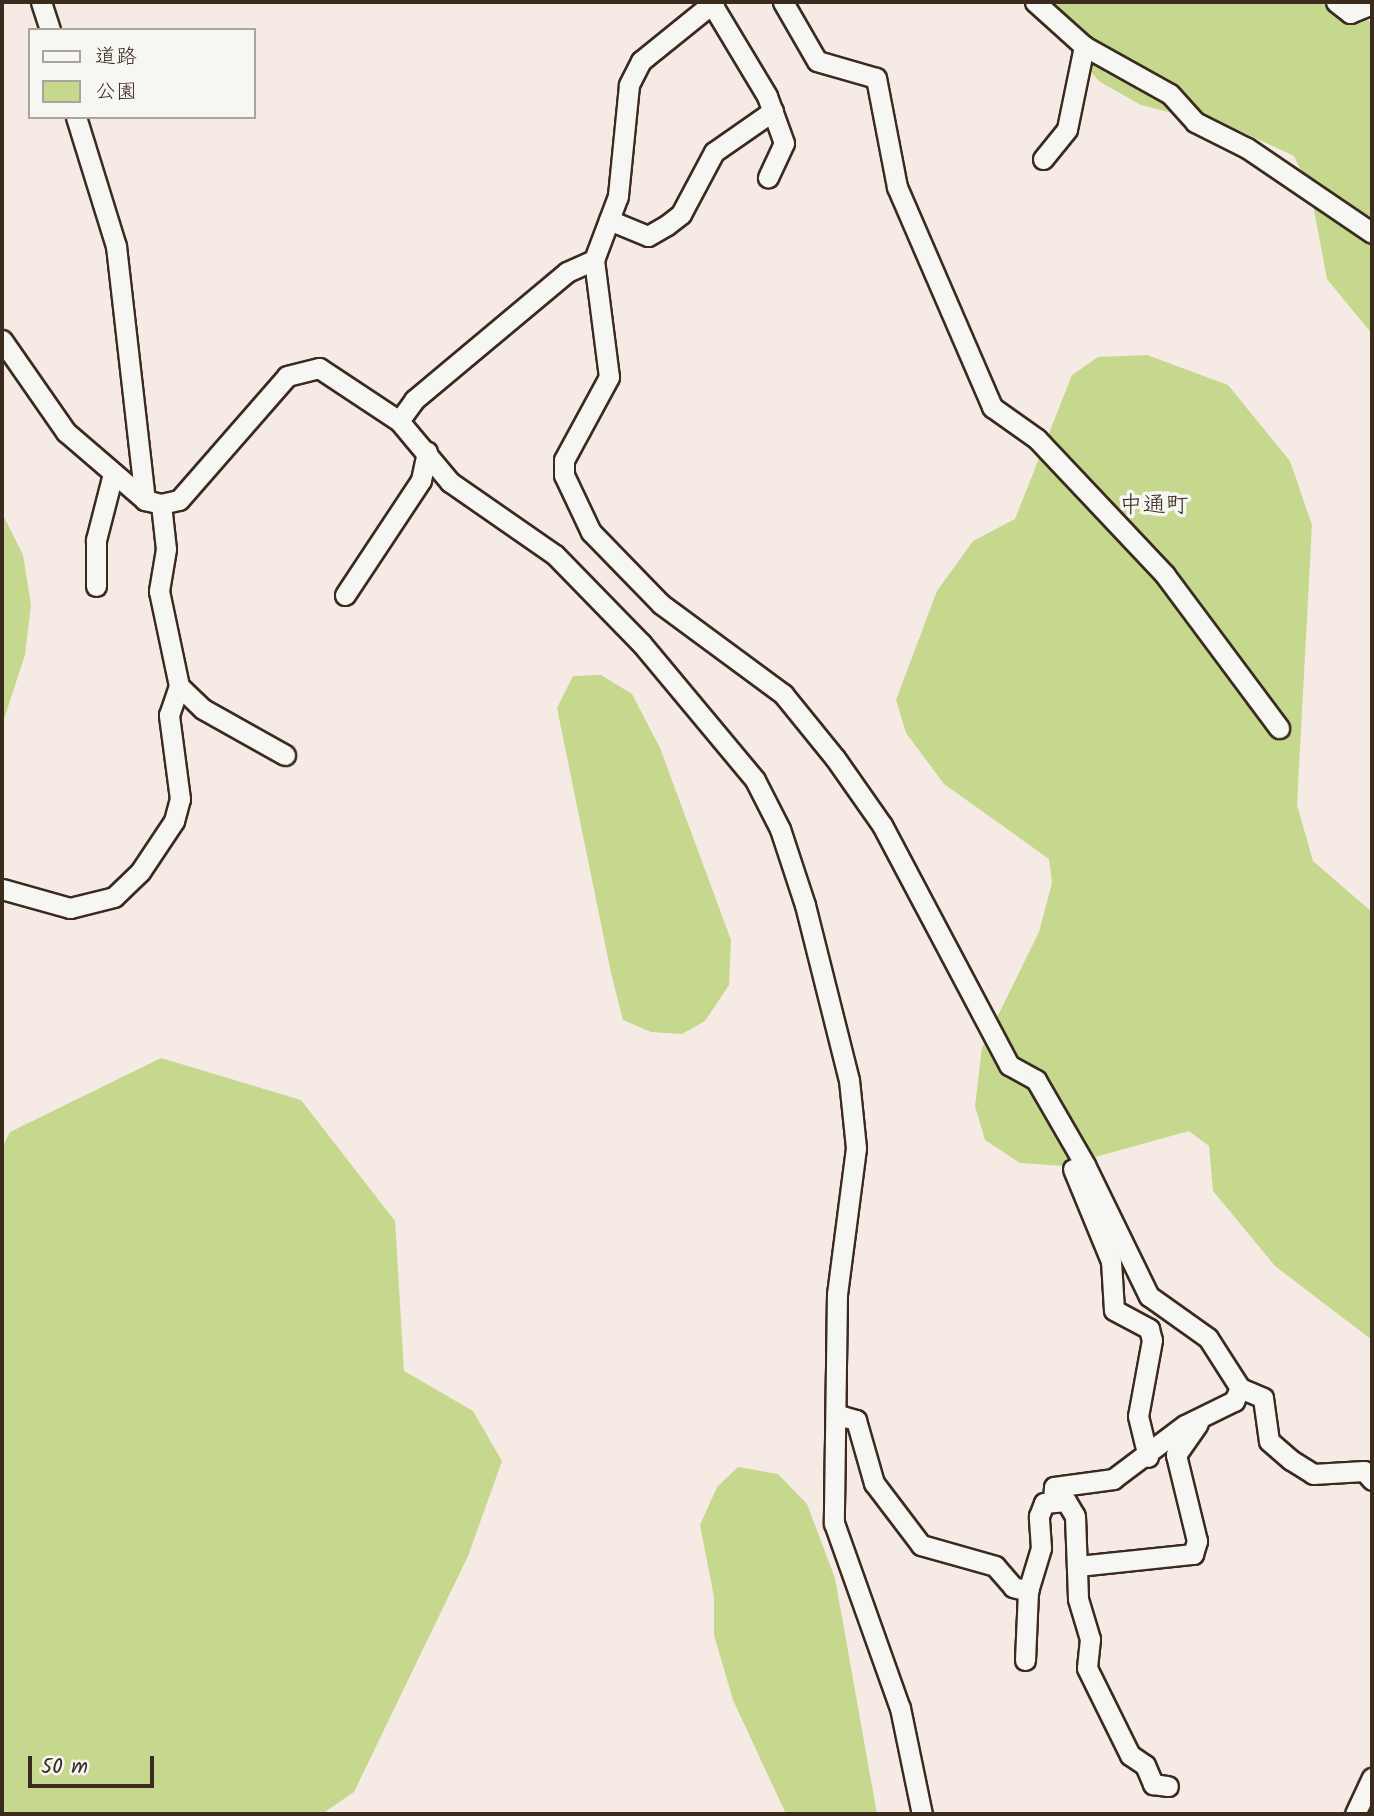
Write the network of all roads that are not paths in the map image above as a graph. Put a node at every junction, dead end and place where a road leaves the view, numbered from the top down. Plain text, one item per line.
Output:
1 (41, 2) edge
2 (783, 2) edge
3 (1035, 2) edge
4 (1336, 2) edge
5 (713, 4) edge
6 (1372, 4) edge
7 (49, 28) edge
8 (1084, 46) junction
9 (773, 111) junction
10 (77, 119) edge
11 (1043, 159) dead end
12 (768, 178) dead end
13 (609, 220) junction
14 (1372, 233) edge
15 (594, 260) junction
16 (2, 340) edge
17 (399, 421) junction
18 (427, 452) junction
19 (113, 474) junction
20 (153, 502) junction
21 (96, 586) dead end
22 (345, 595) dead end
23 (179, 686) junction
24 (1279, 728) dead end
25 (285, 755) dead end
26 (2, 889) edge
27 (1061, 1124) junction
28 (1240, 1388) junction
29 (838, 1415) junction
30 (1198, 1423) junction
31 (1148, 1457) junction
32 (1372, 1480) edge
33 (1053, 1499) junction
34 (1078, 1566) junction
35 (1028, 1591) junction
36 (1025, 1660) dead end
37 (1372, 1778) edge
38 (1168, 1786) dead end
39 (922, 1814) edge
40 (1354, 1814) edge

1 - 7 street
2 - 24 street
3 - 8 street
4 - 6 street
5 - 9 street
5 - 13 street
8 - 11 street
8 - 14 street
9 - 12 street
9 - 13 street
10 - 20 street
13 - 15 street
15 - 17 street
15 - 27 street
16 - 19 street
17 - 18 street
17 - 20 street
18 - 22 street
18 - 29 street
19 - 20 street
19 - 21 street
20 - 23 street
23 - 25 street
23 - 26 street
27 - 28 street
27 - 31 street
28 - 30 street
28 - 32 street
29 - 35 street
29 - 39 street
30 - 31 street
30 - 34 street
31 - 33 street
33 - 34 street
33 - 35 street
34 - 38 street
35 - 36 street
37 - 40 street

